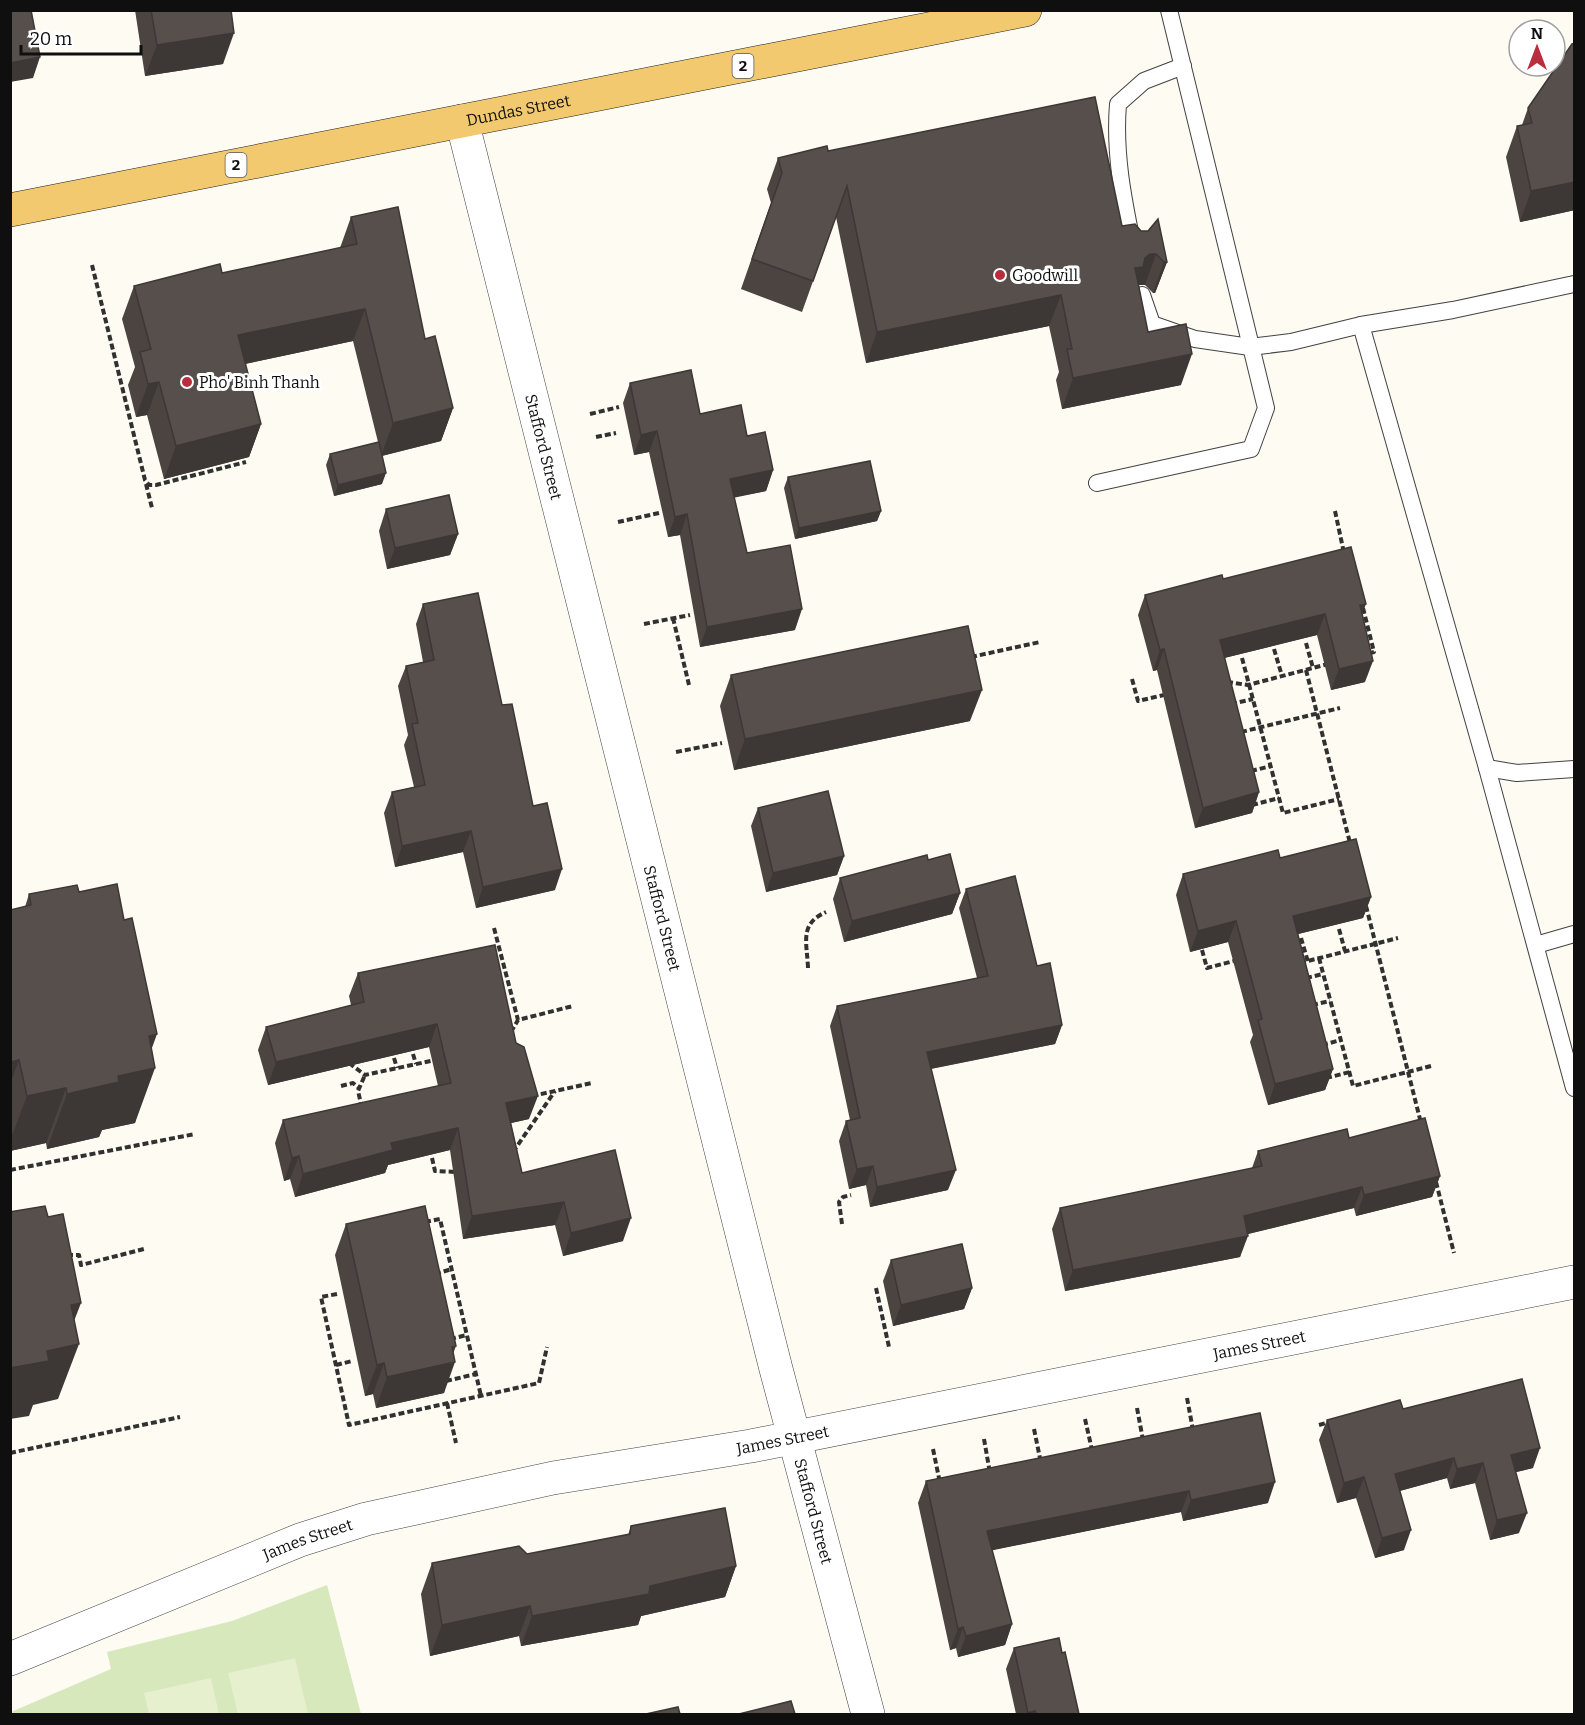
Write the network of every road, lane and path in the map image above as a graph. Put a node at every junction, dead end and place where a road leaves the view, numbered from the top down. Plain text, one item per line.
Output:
1 (1025, 10) edge
2 (1169, 10) edge
3 (1183, 66) junction
4 (462, 121) junction
5 (10, 210) edge
6 (1134, 252) edge
7 (92, 265) dead end
8 (1575, 284) edge
9 (1142, 295) edge
10 (1361, 325) junction
11 (1251, 347) junction
12 (619, 407) dead end
13 (590, 414) dead end
14 (616, 433) dead end
15 (596, 437) dead end
16 (246, 462) dead end
17 (145, 480) junction
18 (1097, 483) dead end
19 (152, 508) dead end
20 (1335, 511) dead end
21 (659, 513) dead end
22 (618, 522) dead end
23 (1348, 561) edge
24 (1360, 599) edge
25 (690, 615) dead end
26 (673, 618) junction
27 (644, 624) dead end
28 (1040, 642) dead end
29 (1306, 643) dead end
30 (1274, 649) dead end
31 (1365, 654) edge
32 (1242, 658) dead end
33 (963, 659) edge
34 (1335, 662) edge
35 (1313, 668) junction
36 (1306, 670) junction
37 (1282, 676) junction
38 (1132, 679) dead end
39 (1221, 680) edge
40 (1162, 683) dead end
41 (1250, 684) junction
42 (689, 685) dead end
43 (1174, 692) edge
44 (1165, 694) junction
45 (1253, 699) junction
46 (1228, 705) edge
47 (1340, 708) dead end
48 (1317, 714) junction
49 (1261, 727) junction
50 (1234, 734) edge
51 (722, 743) dead end
52 (676, 752) dead end
53 (1271, 766) junction
54 (1487, 768) junction
55 (1575, 769) edge
56 (1245, 772) edge
57 (1279, 798) junction
58 (1339, 799) junction
59 (1252, 805) edge
60 (1353, 855) edge
61 (1364, 900) edge
62 (826, 912) dead end
63 (494, 928) dead end
64 (1339, 929) dead end
65 (1575, 934) edge
66 (1301, 938) edge
67 (1398, 938) dead end
68 (1375, 944) junction
69 (1536, 945) junction
70 (1202, 950) edge
71 (1238, 951) edge
72 (1345, 952) junction
73 (1319, 958) junction
74 (1308, 962) junction
75 (1297, 964) edge
76 (808, 968) dead end
77 (1323, 974) junction
78 (1298, 980) edge
79 (1330, 1001) junction
80 (573, 1006) dead end
81 (1305, 1007) edge
82 (518, 1020) junction
83 (509, 1035) edge
84 (1341, 1040) junction
85 (1316, 1047) edge
86 (413, 1053) edge
87 (394, 1058) dead end
88 (438, 1059) edge
89 (340, 1062) edge
90 (416, 1064) junction
91 (1431, 1066) dead end
92 (397, 1068) junction
93 (1350, 1072) junction
94 (1408, 1072) junction
95 (365, 1075) junction
96 (1325, 1078) edge
97 (592, 1083) dead end
98 (342, 1086) dead end
99 (530, 1087) edge
100 (359, 1088) junction
101 (1575, 1088) edge
102 (555, 1091) junction
103 (363, 1110) edge
104 (542, 1112) junction
105 (531, 1113) edge
106 (1422, 1129) edge
107 (195, 1134) dead end
108 (508, 1156) edge
109 (432, 1158) dead end
110 (10, 1170) edge
111 (463, 1172) edge
112 (1434, 1174) edge
113 (851, 1195) dead end
114 (420, 1223) edge
115 (842, 1224) dead end
116 (144, 1249) dead end
117 (1454, 1253) dead end
118 (58, 1255) edge
119 (452, 1269) junction
120 (426, 1276) edge
121 (1575, 1282) edge
122 (876, 1288) dead end
123 (337, 1294) dead end
124 (467, 1335) junction
125 (441, 1341) edge
126 (547, 1347) dead end
127 (889, 1347) dead end
128 (352, 1361) dead end
129 (336, 1365) junction
130 (476, 1374) junction
131 (445, 1381) edge
132 (481, 1396) junction
133 (1186, 1398) dead end
134 (447, 1403) junction
135 (1137, 1408) dead end
136 (180, 1417) dead end
137 (1085, 1419) dead end
138 (1335, 1421) edge
139 (1319, 1425) dead end
140 (1034, 1429) dead end
141 (1194, 1436) edge
142 (794, 1437) junction
143 (984, 1438) dead end
144 (456, 1443) dead end
145 (1144, 1443) edge
146 (933, 1449) dead end
147 (10, 1453) edge
148 (1092, 1455) edge
149 (1042, 1464) edge
150 (990, 1474) edge
151 (941, 1488) edge
152 (10, 1659) edge
153 (868, 1714) edge

1 - 4 main road, Dundas Street / 2
2 - 3 lane
3 - 6 lane
3 - 11 lane
4 - 5 main road, Dundas Street / 2
4 - 142 street, Stafford Street
7 - 17 path
8 - 10 lane
9 - 11 lane
10 - 11 lane
10 - 54 lane
11 - 18 lane
12 - 13 path
14 - 15 path
16 - 17 path
17 - 19 path
20 - 23 path
21 - 22 path
24 - 31 path
25 - 26 path
26 - 27 path
26 - 42 path
28 - 33 path
29 - 35 path
30 - 37 path
32 - 41 path
34 - 35 path
35 - 36 path
36 - 37 path
36 - 48 path
37 - 41 path
38 - 44 path
39 - 41 path
40 - 44 path
41 - 45 path
43 - 44 path
45 - 46 path
45 - 49 path
47 - 48 path
48 - 49 path
48 - 58 path
49 - 50 path
49 - 53 path
51 - 52 path
53 - 56 path
53 - 57 path
54 - 55 lane
54 - 69 lane
57 - 58 path
57 - 59 path
58 - 60 path
61 - 68 path
62 - 76 path
63 - 82 path
64 - 72 path
65 - 69 lane
66 - 74 path
67 - 68 path
68 - 72 path
68 - 94 path
69 - 101 lane
70 - 71 path
72 - 73 path
73 - 74 path
73 - 77 path
74 - 75 path
77 - 78 path
77 - 79 path
79 - 81 path
79 - 84 path
80 - 82 path
82 - 83 path
84 - 85 path
84 - 93 path
86 - 90 path
87 - 92 path
88 - 90 path
89 - 95 path
90 - 92 path
91 - 94 path
92 - 95 path
93 - 94 path
93 - 96 path
94 - 106 path
95 - 100 path
97 - 102 path
98 - 100 path
99 - 102 path
100 - 103 path
102 - 104 path
104 - 105 path
104 - 108 path
107 - 110 path
109 - 111 path
112 - 117 path
113 - 115 path
114 - 119 path
116 - 118 path
119 - 120 path
119 - 124 path
121 - 142 street, James Street
122 - 127 path
123 - 129 path
124 - 125 path
124 - 130 path
126 - 132 path
128 - 129 path
129 - 134 path
130 - 131 path
130 - 132 path
132 - 134 path
133 - 141 path
134 - 144 path
135 - 145 path
136 - 147 path
137 - 148 path
138 - 139 path
140 - 149 path
142 - 152 street, James Street
142 - 153 street, Stafford Street
143 - 150 path
146 - 151 path

